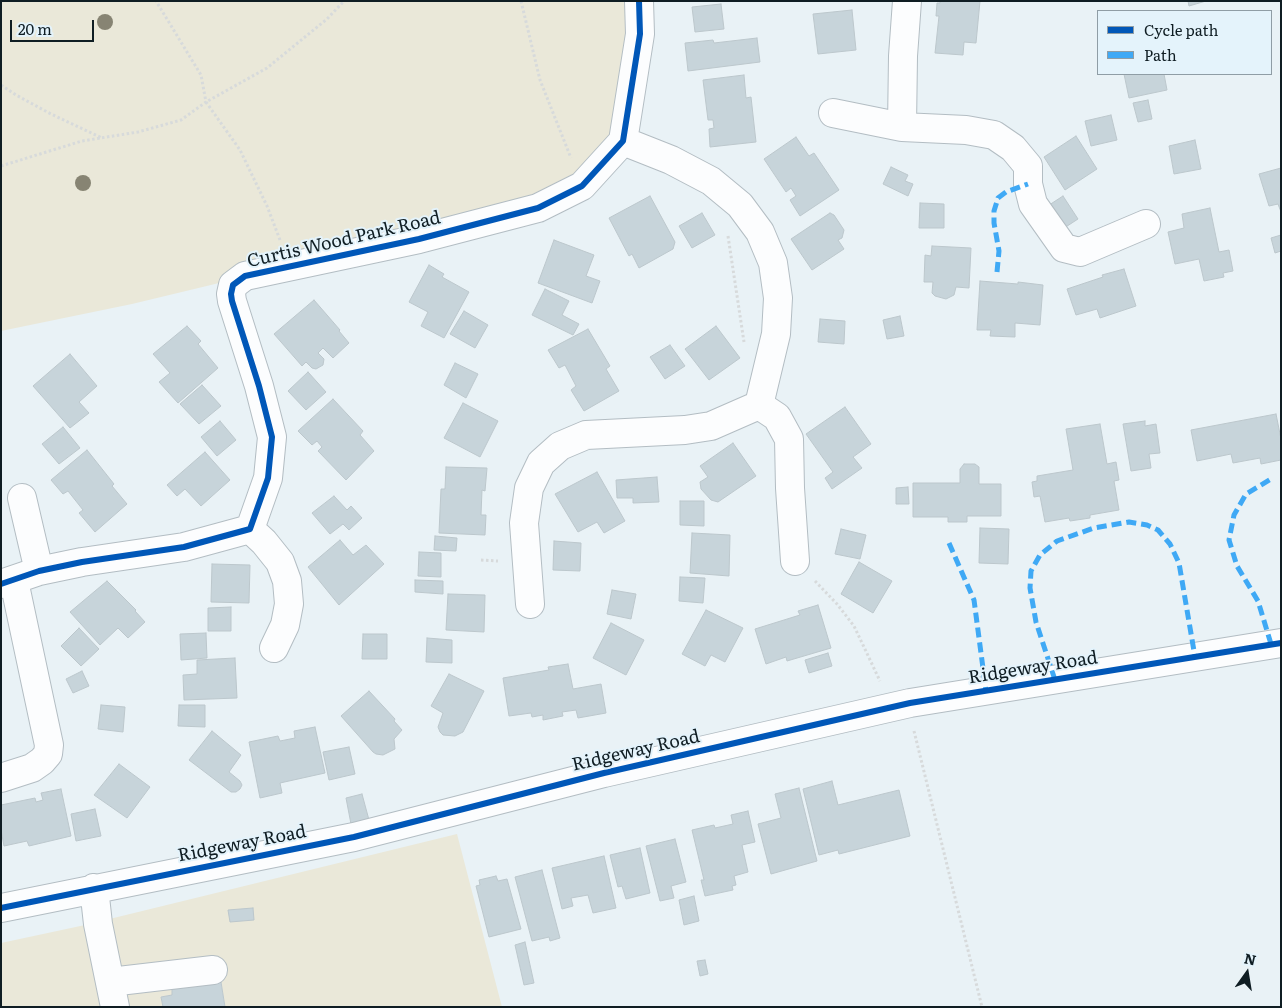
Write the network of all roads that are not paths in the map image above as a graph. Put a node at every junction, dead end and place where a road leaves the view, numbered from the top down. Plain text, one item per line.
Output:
1 (639, 1) edge
2 (908, 1) edge
3 (833, 114) dead end
4 (902, 126) junction
5 (623, 140) junction
6 (1146, 224) dead end
7 (758, 405) junction
8 (22, 498) dead end
9 (250, 529) junction
10 (795, 561) road end
11 (39, 571) junction
12 (8, 582) edge
13 (530, 604) dead end
14 (1281, 643) edge
15 (274, 648) dead end
16 (1, 778) edge
17 (94, 888) junction
18 (1, 908) edge
19 (213, 970) dead end
20 (113, 994) edge

1 - 5 street
2 - 4 street
3 - 4 street
4 - 6 street
5 - 7 street
5 - 9 street, Curtis Wood Park Road
7 - 10 street
7 - 13 street
8 - 11 street
9 - 11 street
9 - 15 street
11 - 12 street
12 - 16 street
14 - 17 street, Ridgeway Road
17 - 18 street, Ridgeway Road
17 - 20 street
19 - 20 street

